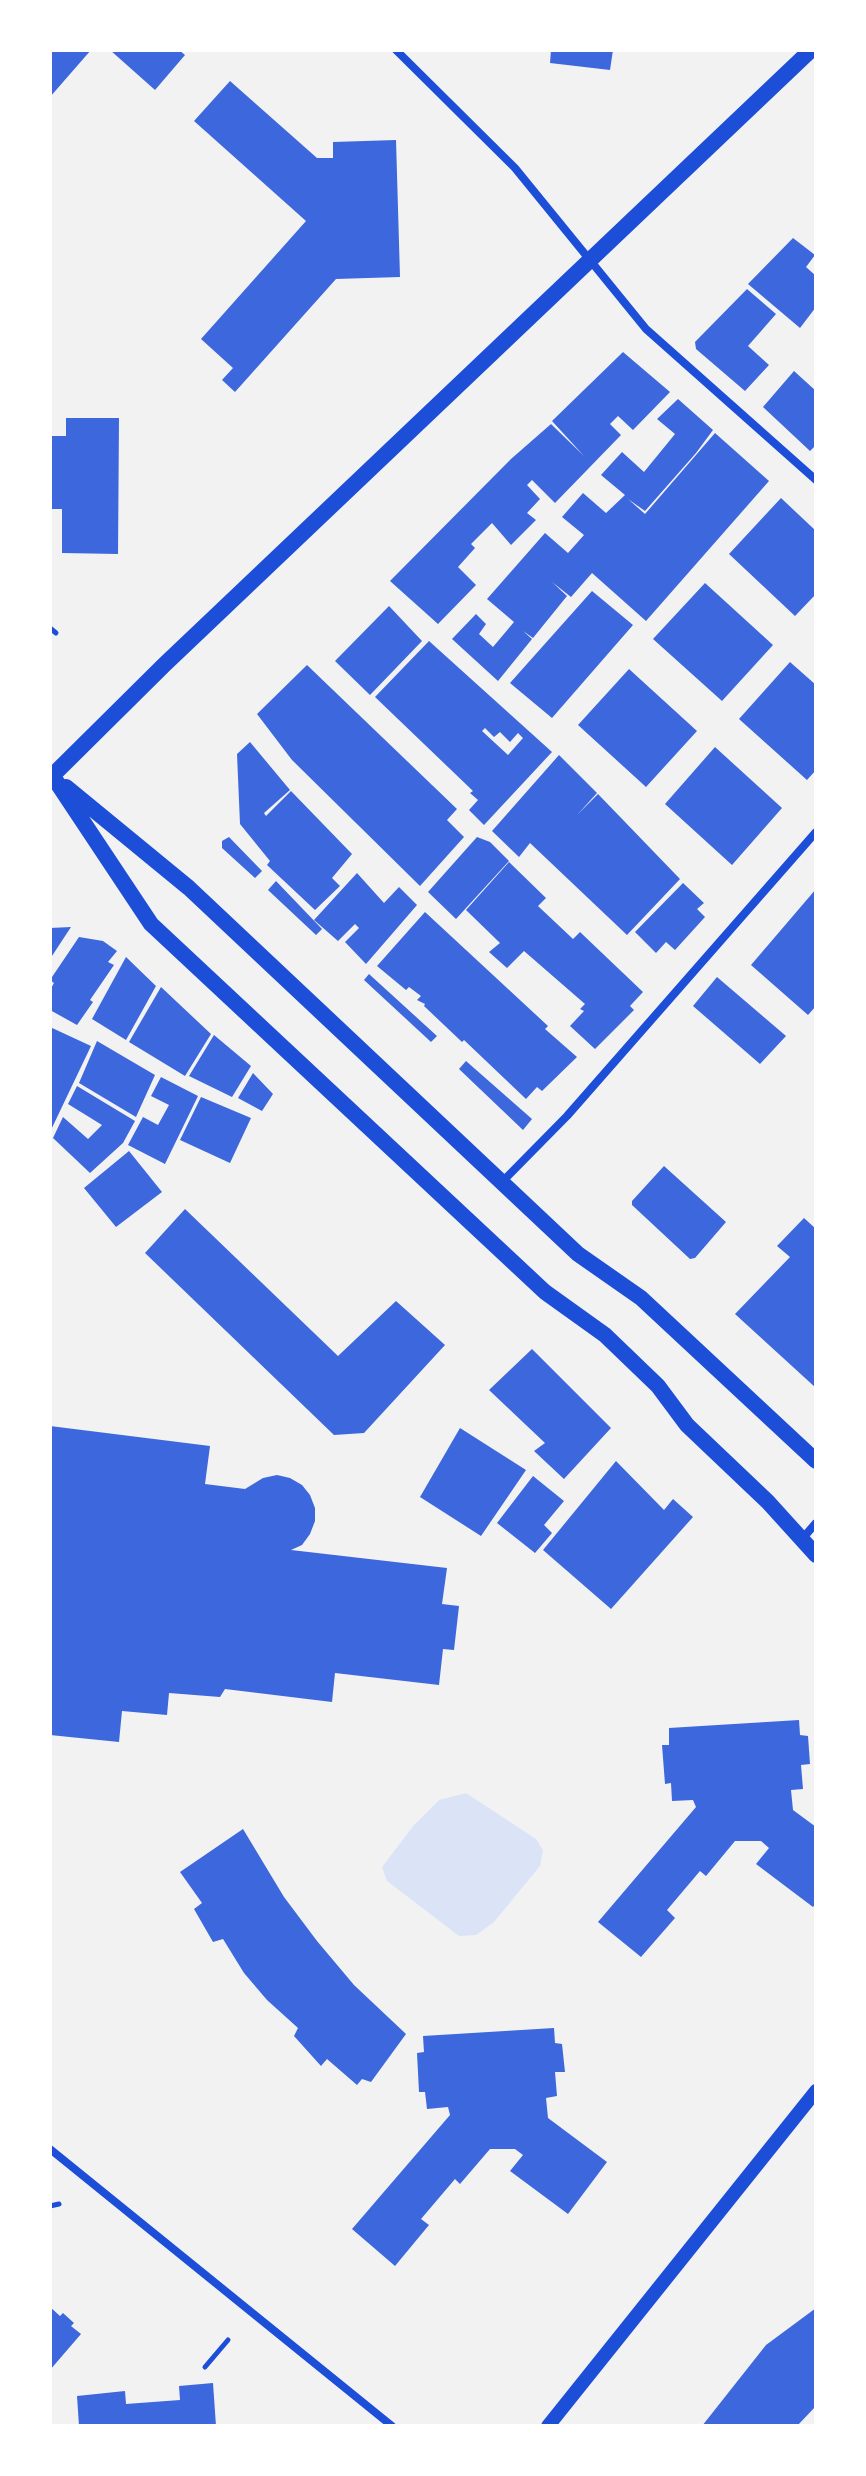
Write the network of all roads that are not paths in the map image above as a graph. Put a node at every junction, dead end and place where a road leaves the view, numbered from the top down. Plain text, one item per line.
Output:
1 (396, 50) edge
2 (811, 50) edge
3 (591, 261) junction
4 (816, 480) edge
5 (51, 775) edge
6 (816, 832) edge
7 (502, 1182) junction
8 (816, 1461) edge
9 (816, 1523) edge
10 (802, 1539) junction
11 (816, 1555) edge
12 (816, 2091) edge
13 (50, 2149) edge
14 (392, 2426) edge
15 (548, 2426) edge

1 - 3 street
2 - 3 main road
3 - 4 street
3 - 5 main road
5 - 7 main road
5 - 10 main road
6 - 7 street
7 - 8 main road
9 - 10 street
10 - 11 main road
12 - 15 street
13 - 14 street

